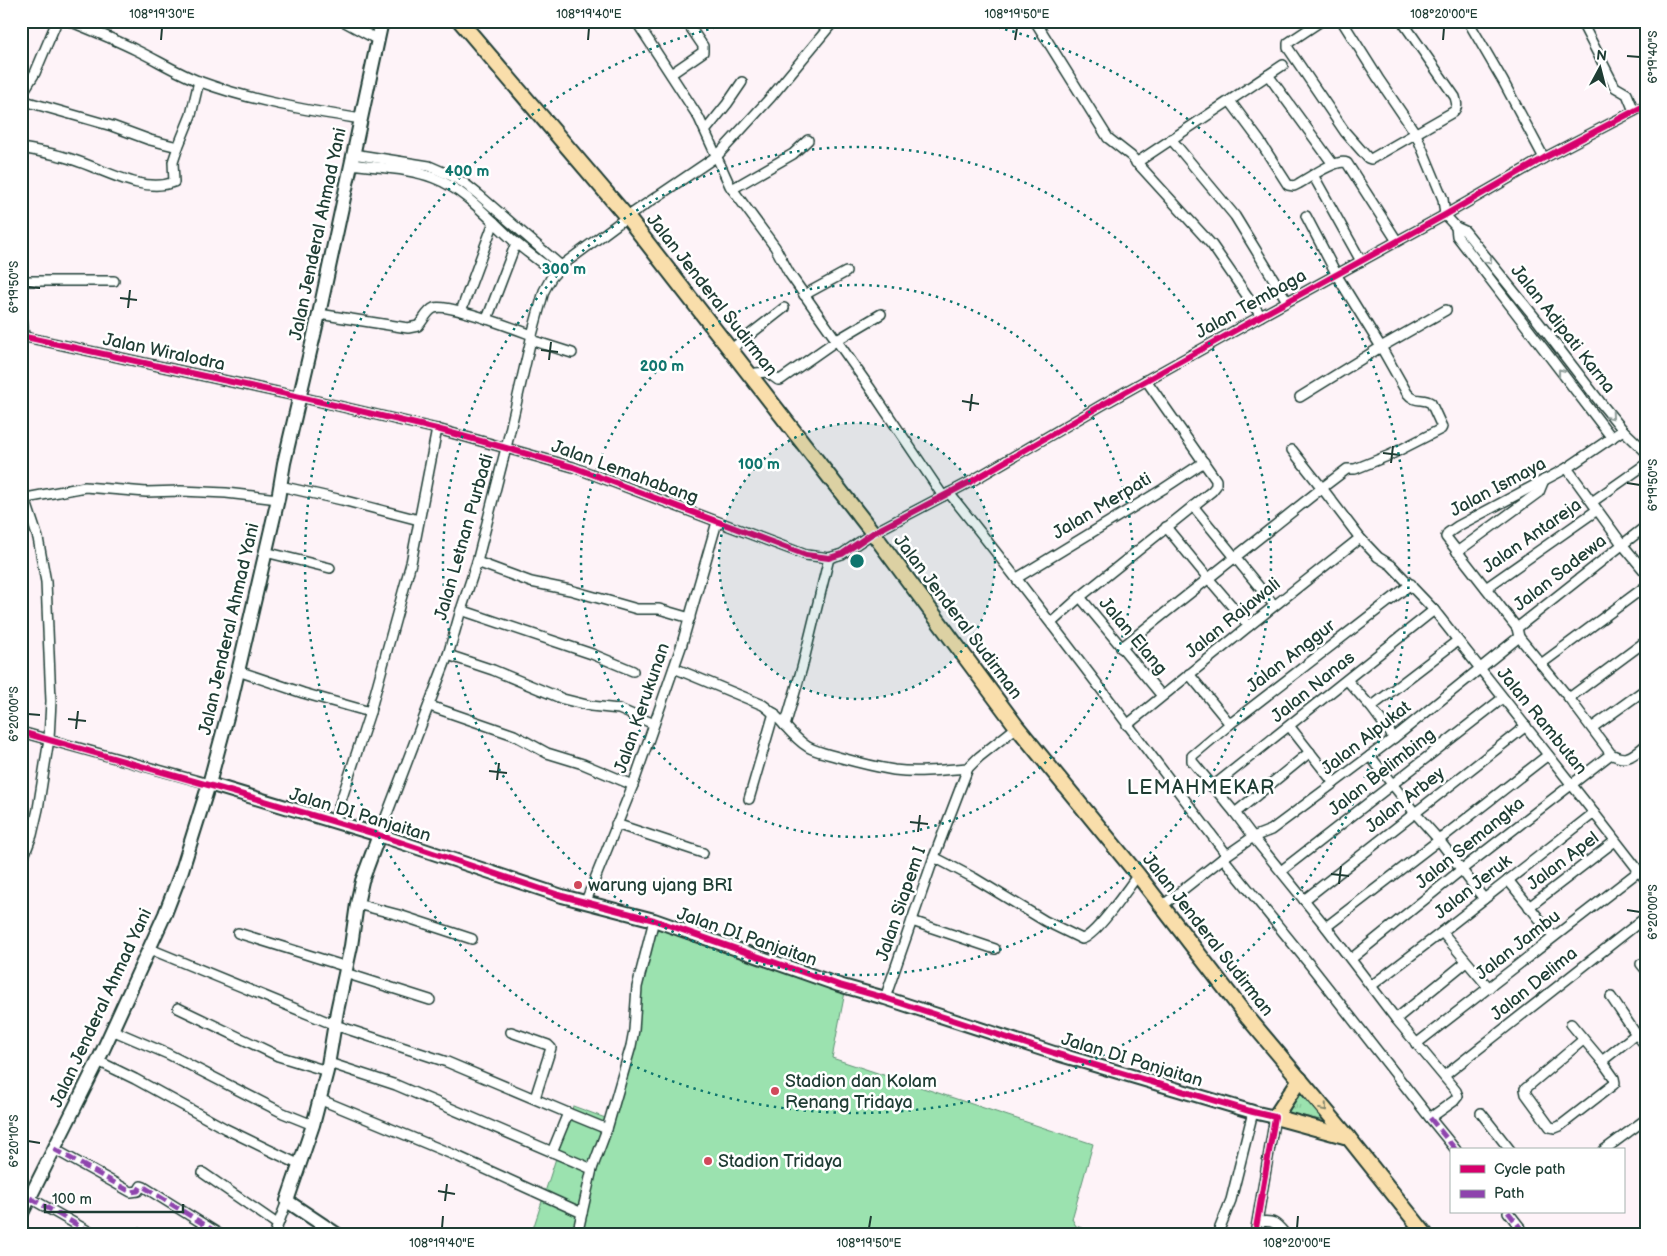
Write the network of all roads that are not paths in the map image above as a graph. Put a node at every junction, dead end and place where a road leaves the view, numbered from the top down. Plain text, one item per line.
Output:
1 (57, 21) edge
2 (69, 21) edge
3 (343, 21) edge
4 (382, 21) edge
5 (460, 21) edge
6 (636, 21) edge
7 (686, 21) edge
8 (834, 21) edge
9 (1035, 21) edge
10 (1321, 21) edge
11 (1342, 21) edge
12 (1402, 21) edge
13 (1468, 21) edge
14 (1581, 21) edge
15 (378, 40) junction
16 (1283, 65) dead end
17 (671, 74) junction
18 (1268, 75) junction
19 (198, 81) junction
20 (742, 82) dead end
21 (21, 95) edge
22 (21, 100) edge
23 (1230, 101) junction
24 (1646, 105) edge
25 (1634, 111) junction
26 (361, 120) junction
27 (706, 130) junction
28 (1416, 134) junction
29 (1171, 139) junction
30 (808, 140) dead end
31 (178, 147) junction
32 (21, 148) edge
33 (715, 153) junction
34 (1544, 158) junction
35 (352, 159) junction
36 (1136, 163) junction
37 (1333, 164) junction
38 (1313, 175) junction
39 (732, 189) junction
40 (1306, 216) dead end
41 (627, 217) junction
42 (1451, 221) junction
43 (494, 222) junction
44 (1397, 241) junction
45 (516, 244) junction
46 (1360, 261) junction
47 (558, 269) junction
48 (846, 272) dead end
49 (1338, 277) junction
50 (21, 281) edge
51 (114, 281) dead end
52 (804, 295) junction
53 (1287, 301) junction
54 (784, 308) dead end
55 (21, 309) edge
56 (1446, 310) dead end
57 (461, 311) junction
58 (319, 314) junction
59 (881, 314) dead end
60 (1260, 316) junction
61 (487, 319) junction
62 (1537, 320) junction
63 (1527, 328) junction
64 (23, 336) edge
65 (532, 338) junction
66 (837, 340) junction
67 (1381, 347) junction
68 (730, 350) junction
69 (572, 353) dead end
70 (751, 376) junction
71 (1146, 380) junction
72 (300, 397) junction
73 (1300, 397) dead end
74 (1600, 402) junction
75 (1590, 409) junction
76 (436, 429) junction
77 (1623, 430) junction
78 (1612, 438) junction
79 (506, 448) junction
80 (1292, 450) dead end
81 (1646, 452) edge
82 (1204, 462) junction
83 (1646, 464) edge
84 (1567, 468) junction
85 (1544, 480) junction
86 (21, 486) edge
87 (280, 486) junction
88 (1322, 488) junction
89 (946, 494) junction
90 (26, 498) junction
91 (278, 499) junction
92 (1193, 506) junction
93 (1595, 506) junction
94 (419, 520) junction
95 (717, 522) junction
96 (1646, 526) edge
97 (1166, 527) junction
98 (873, 533) junction
99 (1360, 538) junction
100 (1622, 544) junction
101 (265, 552) junction
102 (1457, 552) junction
103 (1234, 557) junction
104 (829, 558) junction
105 (477, 562) junction
106 (330, 568) dead end
107 (1646, 573) edge
108 (1017, 578) junction
109 (1208, 578) junction
110 (1411, 584) junction
111 (1646, 586) edge
112 (1486, 588) junction
113 (1080, 597) junction
114 (1274, 605) junction
115 (461, 610) junction
116 (1434, 610) junction
117 (690, 618) junction
118 (1051, 623) junction
119 (1249, 626) junction
120 (1518, 632) junction
121 (1457, 641) junction
122 (1646, 641) edge
123 (1122, 648) junction
124 (448, 655) junction
125 (1542, 664) junction
126 (674, 668) junction
127 (1479, 669) junction
128 (238, 671) junction
129 (633, 671) dead end
130 (1189, 674) junction
131 (1348, 680) junction
132 (1646, 689) edge
133 (1162, 696) junction
134 (1504, 698) junction
135 (1569, 698) junction
136 (430, 706) junction
137 (1371, 707) junction
138 (370, 712) junction
139 (774, 713) junction
140 (654, 724) junction
141 (1230, 724) junction
142 (1127, 725) junction
143 (785, 726) junction
144 (1526, 726) junction
145 (1017, 727) junction
146 (1290, 727) junction
147 (1593, 728) junction
148 (21, 732) edge
149 (1394, 738) junction
150 (49, 739) junction
151 (1646, 745) edge
152 (1310, 752) junction
153 (1548, 755) junction
154 (1370, 756) junction
155 (1615, 756) junction
156 (968, 768) junction
157 (1334, 783) junction
158 (209, 784) junction
159 (1393, 784) junction
160 (1572, 784) junction
161 (633, 785) junction
162 (1212, 787) junction
163 (749, 799) dead end
164 (1594, 812) junction
165 (1236, 813) junction
166 (1415, 813) junction
167 (334, 822) junction
168 (616, 824) junction
169 (379, 835) junction
170 (1253, 837) junction
171 (1439, 840) junction
172 (1615, 841) junction
173 (703, 854) dead end
174 (934, 857) junction
175 (1225, 857) junction
176 (21, 864) edge
177 (1461, 870) junction
178 (1281, 871) junction
179 (1639, 871) junction
180 (1138, 875) junction
181 (1508, 880) junction
182 (1646, 880) edge
183 (1484, 899) junction
184 (1304, 900) junction
185 (586, 901) junction
186 (357, 904) junction
187 (1162, 906) junction
188 (1529, 907) junction
189 (1646, 917) edge
190 (654, 920) junction
191 (912, 921) junction
192 (1326, 927) junction
193 (1442, 932) junction
194 (238, 933) dead end
195 (1553, 936) junction
196 (472, 939) dead end
197 (150, 948) junction
198 (995, 949) dead end
199 (1351, 959) junction
200 (1466, 962) junction
201 (346, 970) junction
202 (1371, 986) junction
203 (1489, 988) junction
204 (1611, 997) dead end
205 (885, 998) junction
206 (430, 1000) dead end
207 (178, 1008) dead end
208 (1396, 1018) junction
209 (1571, 1024) dead end
210 (335, 1025) junction
211 (112, 1030) junction
212 (511, 1032) dead end
213 (1636, 1034) junction
214 (1584, 1040) junction
215 (1416, 1044) junction
216 (1646, 1046) edge
217 (98, 1061) junction
218 (1602, 1061) junction
219 (328, 1067) junction
220 (1444, 1076) junction
221 (1300, 1079) junction
222 (535, 1098) junction
223 (319, 1099) junction
224 (1253, 1112) junction
225 (568, 1113) junction
226 (1481, 1113) dead end
227 (1275, 1118) junction
228 (1430, 1118) junction
229 (1646, 1119) edge
230 (313, 1126) junction
231 (607, 1128) junction
232 (1348, 1137) junction
233 (1454, 1148) edge
234 (1508, 1148) edge
235 (1607, 1148) edge
236 (54, 1150) junction
237 (552, 1152) junction
238 (300, 1165) junction
239 (592, 1169) junction
240 (203, 1173) dead end
241 (30, 1198) junction
242 (287, 1201) junction
243 (582, 1213) junction
244 (1510, 1214) edge
245 (21, 1216) edge
246 (1258, 1222) junction
247 (278, 1224) junction
248 (21, 1230) edge
249 (30, 1235) edge
250 (94, 1235) edge
251 (221, 1235) edge
252 (274, 1235) edge
253 (338, 1235) edge
254 (577, 1235) edge
255 (1217, 1235) edge
256 (1257, 1235) edge
257 (1286, 1235) edge
258 (1426, 1235) edge
259 (1526, 1235) edge

1 - 21 street
2 - 19 street
3 - 15 street
4 - 15 street, Jalan Jenderal Ahmad Yani
5 - 41 main road, Jalan Jenderal Sudirman
6 - 17 street
7 - 17 street
8 - 33 street, Jalan Letnan Purbadi
9 - 36 street
10 - 28 street
11 - 28 street
12 - 28 street
13 - 34 street
14 - 25 street
15 - 26 street, Jalan Jenderal Ahmad Yani
16 - 18 street
17 - 27 street
18 - 23 street
18 - 37 street
19 - 26 street
19 - 31 street
20 - 27 street
22 - 31 street
23 - 29 street
23 - 38 street
24 - 25 street, Jalan Tembaga
25 - 34 street, Jalan Tembaga
26 - 35 street, Jalan Jenderal Ahmad Yani
27 - 33 street
28 - 42 street
29 - 36 street
29 - 53 street
30 - 39 street
31 - 32 street
33 - 39 street
33 - 41 street, Jalan Letnan Purbadi
34 - 42 street, Jalan Tembaga
35 - 43 street
35 - 47 street
35 - 58 street, Jalan Jenderal Ahmad Yani
36 - 60 street
37 - 38 street
37 - 44 street
38 - 46 street
39 - 52 street
40 - 49 street
41 - 47 street, Jalan Letnan Purbadi
41 - 68 main road, Jalan Jenderal Sudirman
42 - 44 street, Jalan Tembaga
42 -> 62 street, Jalan Adipati Karna
42 - 63 street, Jalan Adipati Karna
43 - 45 street
43 - 57 street
44 - 46 street, Jalan Tembaga
45 - 47 street
45 - 61 street
46 - 49 street, Jalan Tembaga
47 - 65 street, Jalan Letnan Purbadi
48 - 52 street
49 - 53 street, Jalan Tembaga
49 - 67 street
50 - 51 street
52 - 66 street
53 - 60 street, Jalan Tembaga
54 - 68 street
55 - 64 street
56 - 67 street
57 - 58 street
57 - 61 street
58 - 72 street, Jalan Jenderal Ahmad Yani
59 - 66 street
60 - 71 street, Jalan Tembaga
61 - 65 street
62 - 63 street
62 - 74 street, Jalan Adipati Karna
75 -> 63 street, Jalan Adipati Karna
64 - 72 street, Jalan Wiralodra
65 - 69 street
65 - 79 street, Jalan Letnan Purbadi
66 - 70 street
66 - 89 street
67 - 73 street
67 - 88 street
68 - 70 main road, Jalan Jenderal Sudirman
70 - 98 main road, Jalan Jenderal Sudirman
71 - 82 street
71 - 89 street, Jalan Tembaga
72 - 76 street, Jalan Lemahabang
72 - 87 street, Jalan Jenderal Ahmad Yani
74 - 75 street
74 -> 77 street, Jalan Adipati Karna
75 - 78 street, Jalan Adipati Karna
76 - 79 street, Jalan Lemahabang
76 - 94 street
77 - 78 street, Jalan Ismaya
77 - 81 street, Jalan Adipati Karna
78 - 84 street, Jalan Ismaya
79 - 95 street, Jalan Lemahabang
79 - 105 street, Jalan Letnan Purbadi
80 - 88 street, Jalan Rambutan
82 - 92 street
82 - 108 street, Jalan Merpati
83 - 93 street, Jalan Antareja
84 - 85 street, Jalan Ismaya
84 - 93 street
85 - 102 street
85 - 102 street, Jalan Ismaya
86 - 90 street
87 - 91 street, Jalan Jenderal Ahmad Yani
87 - 94 street
88 - 99 street, Jalan Rambutan
88 - 103 street
89 - 98 street, Jalan Tembaga
89 - 108 street
90 - 91 street
90 - 150 street
91 - 101 street, Jalan Jenderal Ahmad Yani
92 - 97 street
92 - 103 street
93 - 100 street
93 - 112 street, Jalan Antareja
94 - 138 street
95 - 104 street, Jalan Lemahabang
95 - 117 street, Jalan Kerukunan
96 - 100 street, Jalan Sadewa
97 - 109 street
97 - 113 street
98 - 104 street
98 - 145 main road, Jalan Jenderal Sudirman
99 - 110 street, Jalan Rambutan
99 - 114 street, Jalan Rajawali
100 - 107 street
100 - 120 street, Jalan Sadewa
101 - 106 street
101 - 128 street, Jalan Jenderal Ahmad Yani
102 - 112 street
103 - 109 street
103 - 114 street
104 - 143 street
105 - 115 street, Jalan Letnan Purbadi
105 - 117 street
108 - 118 street
109 - 119 street
109 - 123 street
110 - 116 street, Jalan Rambutan
110 - 141 street, Jalan Anggur
111 - 125 street
112 - 120 street
113 - 118 street
113 - 123 street, Jalan Elang
114 - 119 street, Jalan Rajawali
115 - 124 street, Jalan Letnan Purbadi
115 - 129 street
116 - 121 street, Jalan Rambutan
116 - 131 street, Jalan Nanas
117 - 126 street, Jalan Kerukunan
118 - 142 street
119 - 130 street, Jalan Rajawali
120 - 125 street
120 - 127 street, Jalan Alpukat
121 - 127 street, Jalan Rambutan
121 - 137 street
122 - 135 street
123 - 133 street, Jalan Elang
124 - 136 street, Jalan Letnan Purbadi
124 - 140 street
125 - 135 street
126 - 139 street
126 - 140 street, Jalan Kerukunan
127 - 134 street, Jalan Rambutan
127 - 149 street, Jalan Alpukat
128 - 138 street
128 - 158 street, Jalan Jenderal Ahmad Yani
130 - 133 street, Jalan Rajawali
130 - 141 street
131 - 137 street
131 - 146 street, Jalan Nanas
132 - 147 street
133 - 142 street, Jalan Rajawali
134 - 144 street, Jalan Rambutan
134 - 159 street, Jalan Belimbing
135 - 147 street
136 - 161 street
136 - 169 street, Jalan Letnan Purbadi
137 - 149 street
138 - 167 street
139 - 143 street
139 - 163 street
140 - 161 street, Jalan Kerukunan
141 - 162 street, Jalan Anggur
142 - 175 street
143 - 156 street
144 - 153 street, Jalan Rambutan
144 - 166 street, Jalan Arbey
145 - 156 street, Jalan Siapem I
145 - 180 main road, Jalan Jenderal Sudirman
146 - 152 street
146 - 162 street, Jalan Nanas
147 - 155 street
148 - 150 street
149 - 154 street, Jalan Alpukat
150 - 158 street
150 - 176 street
151 - 155 street, Jalan Semangka
152 - 157 street
152 - 165 street
153 - 160 street, Jalan Rambutan
153 - 171 street
154 - 157 street, Jalan Alpukat
154 - 159 street
155 - 160 street, Jalan Semangka
156 - 174 street, Jalan Siapem I
157 - 170 street, Jalan Alpukat
158 - 167 street, Jalan DI Panjaitan
158 - 197 street, Jalan Jenderal Ahmad Yani
159 - 166 street
159 - 178 street, Jalan Belimbing
160 - 164 street, Jalan Rambutan
160 - 177 street, Jalan Semangka
161 - 168 street, Jalan Kerukunan
162 - 165 street
164 - 172 street, Jalan Rambutan
164 - 181 street, Jalan Jeruk
165 - 170 street
166 - 171 street
166 - 184 street, Jalan Arbey
167 - 169 street, Jalan DI Panjaitan
168 - 173 street
168 - 185 street, Jalan Kerukunan
169 - 185 street, Jalan DI Panjaitan
169 - 186 street
170 - 175 street, Jalan Alpukat
170 - 178 street
171 - 177 street
171 - 192 street
172 - 179 street, Jalan Rambutan
172 - 188 street, Jalan Apel
174 - 180 street
174 - 191 street, Jalan Siapem I
175 - 187 street, Jalan Alpukat
175 - 228 street
177 - 183 street
177 - 199 street, Jalan Semangka
178 - 184 street
179 - 182 street, Jalan Rambutan
179 - 195 street, Jalan Jambu
180 - 187 main road, Jalan Jenderal Sudirman
181 - 183 street, Jalan Jeruk
181 - 188 street
183 - 193 street, Jalan Jeruk
184 - 192 street
185 - 190 street, Jalan DI Panjaitan
186 - 196 street
186 - 201 street
187 - 221 main road, Jalan Jenderal Sudirman
188 - 195 street
189 - 220 street, Jalan Delima
190 - 205 street, Jalan DI Panjaitan
190 - 231 street
191 - 198 street
191 - 205 street, Jalan Siapem I
192 - 199 street
193 - 200 street
193 - 202 street, Jalan Jeruk
194 - 201 street
195 - 203 street, Jalan Jambu
197 - 210 street
197 - 211 street, Jalan Jenderal Ahmad Yani
199 - 202 street
200 - 203 street
200 - 208 street
201 - 206 street
201 - 210 street
202 - 208 street
203 - 215 street, Jalan Jambu
204 - 213 street
205 - 224 street, Jalan DI Panjaitan
207 - 219 street
208 - 215 street
209 - 214 street
210 - 219 street
210 - 222 street
211 - 217 street, Jalan Jenderal Ahmad Yani
211 - 230 street
212 - 222 street
213 - 216 street
213 - 218 street
214 - 218 street
214 - 218 street
215 - 220 street
217 - 236 street, Jalan Jenderal Ahmad Yani
217 - 238 street
219 - 223 street
219 - 237 street
220 - 228 street
221 - 227 main road
221 -> 232 main road, Jalan Jenderal Sudirman
222 - 225 street
223 - 230 street
223 - 243 street
224 - 227 street, Jalan DI Panjaitan
224 - 255 street
225 - 231 street
225 - 237 street
226 - 234 street
227 - 232 main road
227 - 246 street
228 - 233 street
229 - 235 street
230 - 238 street
231 - 239 street
232 - 258 main road, Jalan Jenderal Sudirman
236 - 241 street, Jalan Jenderal Ahmad Yani
236 - 251 street
237 - 239 street
238 - 242 street
239 - 243 street
240 - 247 street
241 - 245 street, Jalan Jenderal Ahmad Yani
241 - 250 street
242 - 247 street
242 - 253 street
243 - 254 street
244 - 259 street
246 - 256 street
246 - 257 street
247 - 252 street
248 - 249 street

